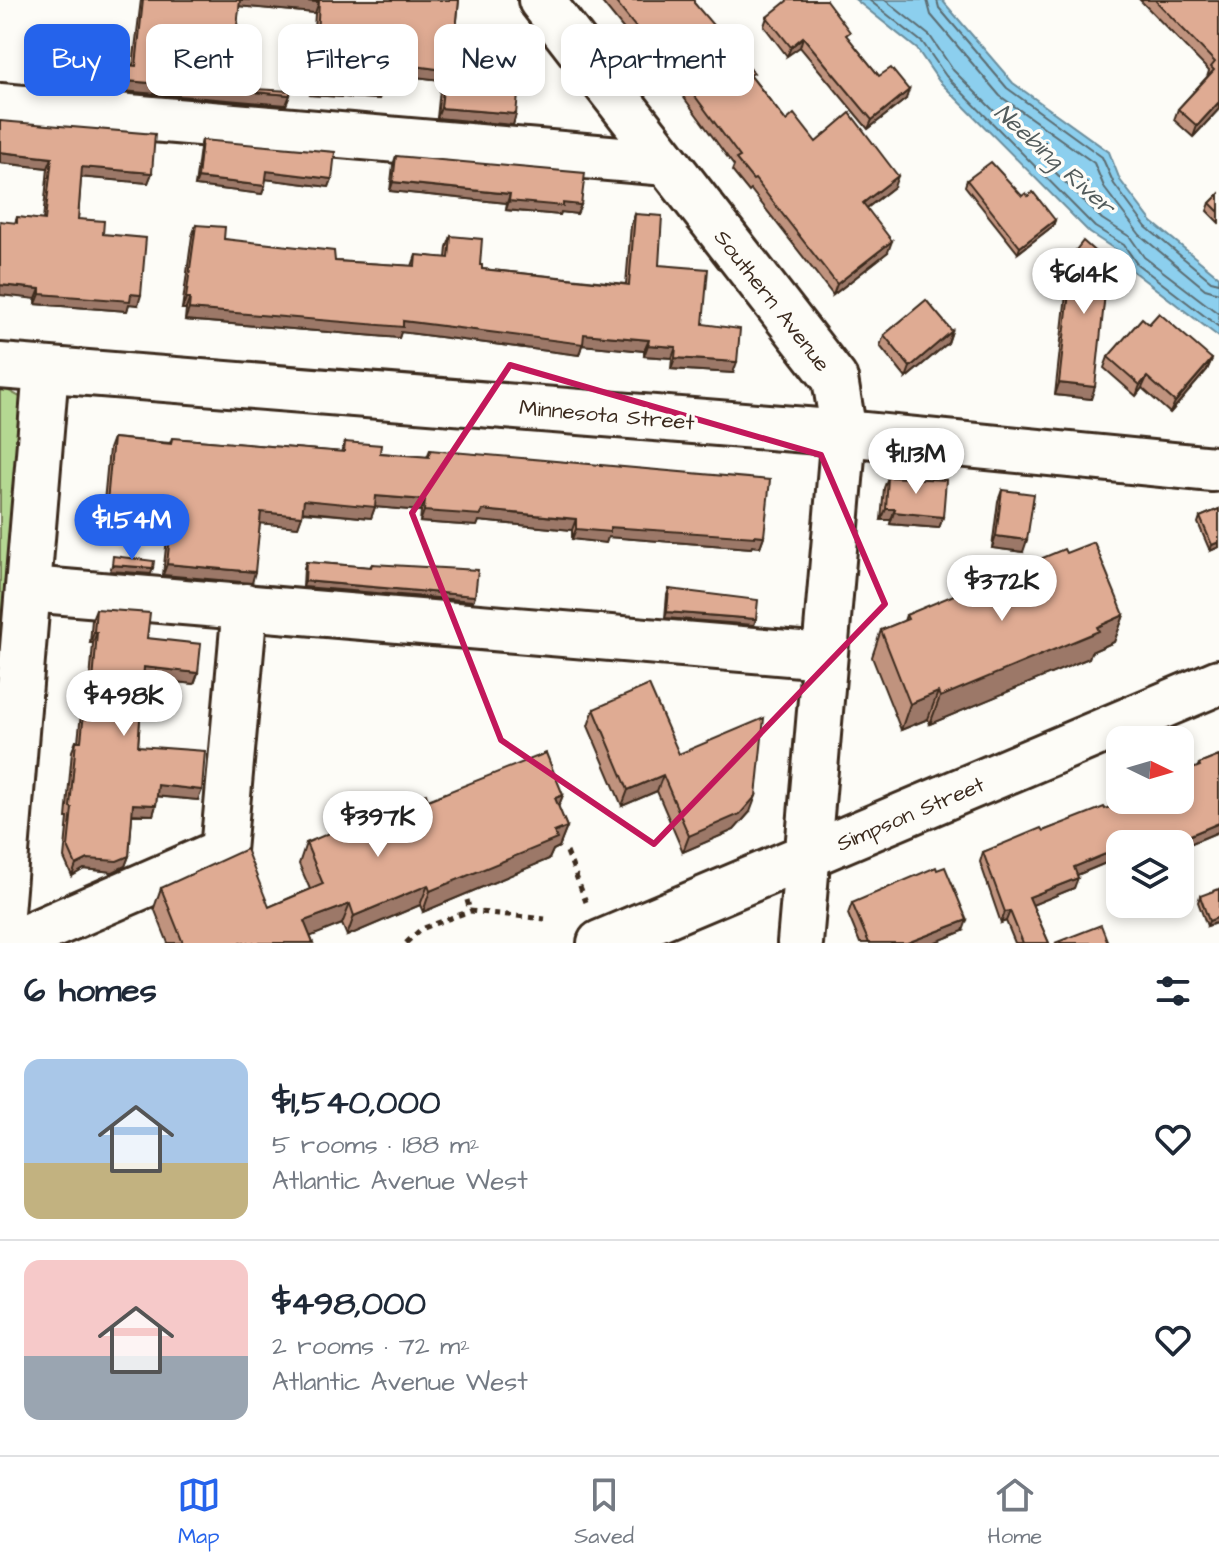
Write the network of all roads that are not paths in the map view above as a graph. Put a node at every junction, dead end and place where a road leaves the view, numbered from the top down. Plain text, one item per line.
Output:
1 (541, 0) edge
2 (0, 106) edge
3 (667, 163) junction
4 (0, 366) edge
5 (46, 370) junction
6 (844, 433) junction
7 (1213, 469) dead end
8 (29, 589) junction
9 (245, 606) junction
10 (824, 656) junction
11 (1219, 682) edge
12 (5, 811) edge
13 (808, 857) junction
14 (0, 925) edge
15 (12, 943) edge
16 (600, 943) edge
17 (800, 943) edge

1 - 3 street, Southern Avenue
2 - 3 street
3 - 6 street, Southern Avenue
4 - 5 street, Minnesota Street
5 - 6 street, Minnesota Street
5 - 8 street
6 - 7 street, Minnesota Street
6 - 10 street, Southern Avenue
8 - 9 street
8 - 12 street
9 - 10 street
9 - 15 street
10 - 13 street, Southern Avenue
11 - 13 street, Simpson Street
12 - 14 street
13 - 16 street, Simpson Street
13 - 17 street, Southern Avenue

